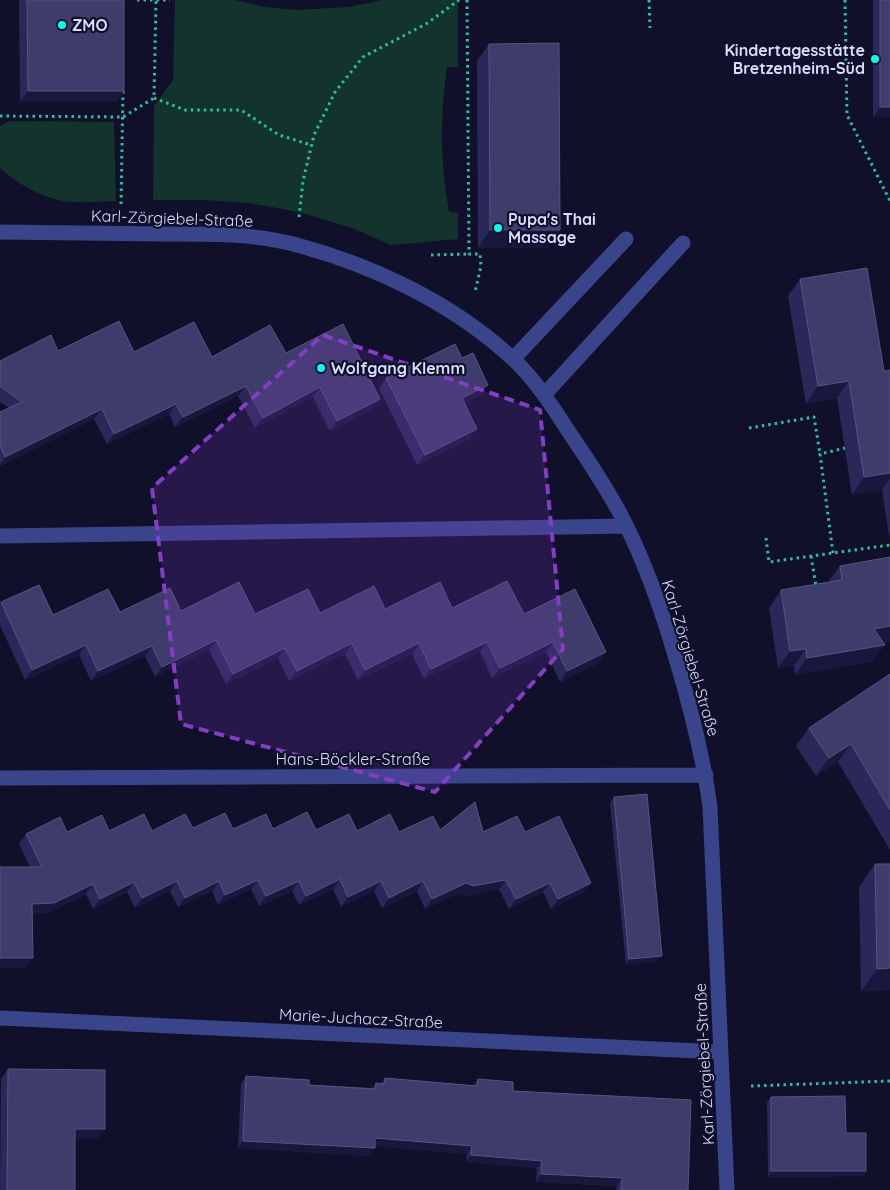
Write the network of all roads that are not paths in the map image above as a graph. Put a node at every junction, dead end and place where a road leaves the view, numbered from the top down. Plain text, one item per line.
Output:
1 (0, 232) edge
2 (626, 239) dead end
3 (683, 243) dead end
4 (513, 359) junction
5 (544, 395) junction
6 (626, 526) junction
7 (0, 536) edge
8 (706, 776) junction
9 (0, 778) edge
10 (0, 1018) edge
11 (720, 1052) junction
12 (727, 1190) edge

1 - 4 street, Karl-Zörgiebel-Straße
2 - 4 street
3 - 5 street
4 - 5 street, Karl-Zörgiebel-Straße
5 - 6 street, Karl-Zörgiebel-Straße
6 - 7 street
6 - 8 street, Karl-Zörgiebel-Straße
8 - 9 street, Hans-Böckler-Straße
8 - 11 street, Karl-Zörgiebel-Straße
10 - 11 street, Marie-Juchacz-Straße
11 - 12 street, Karl-Zörgiebel-Straße

